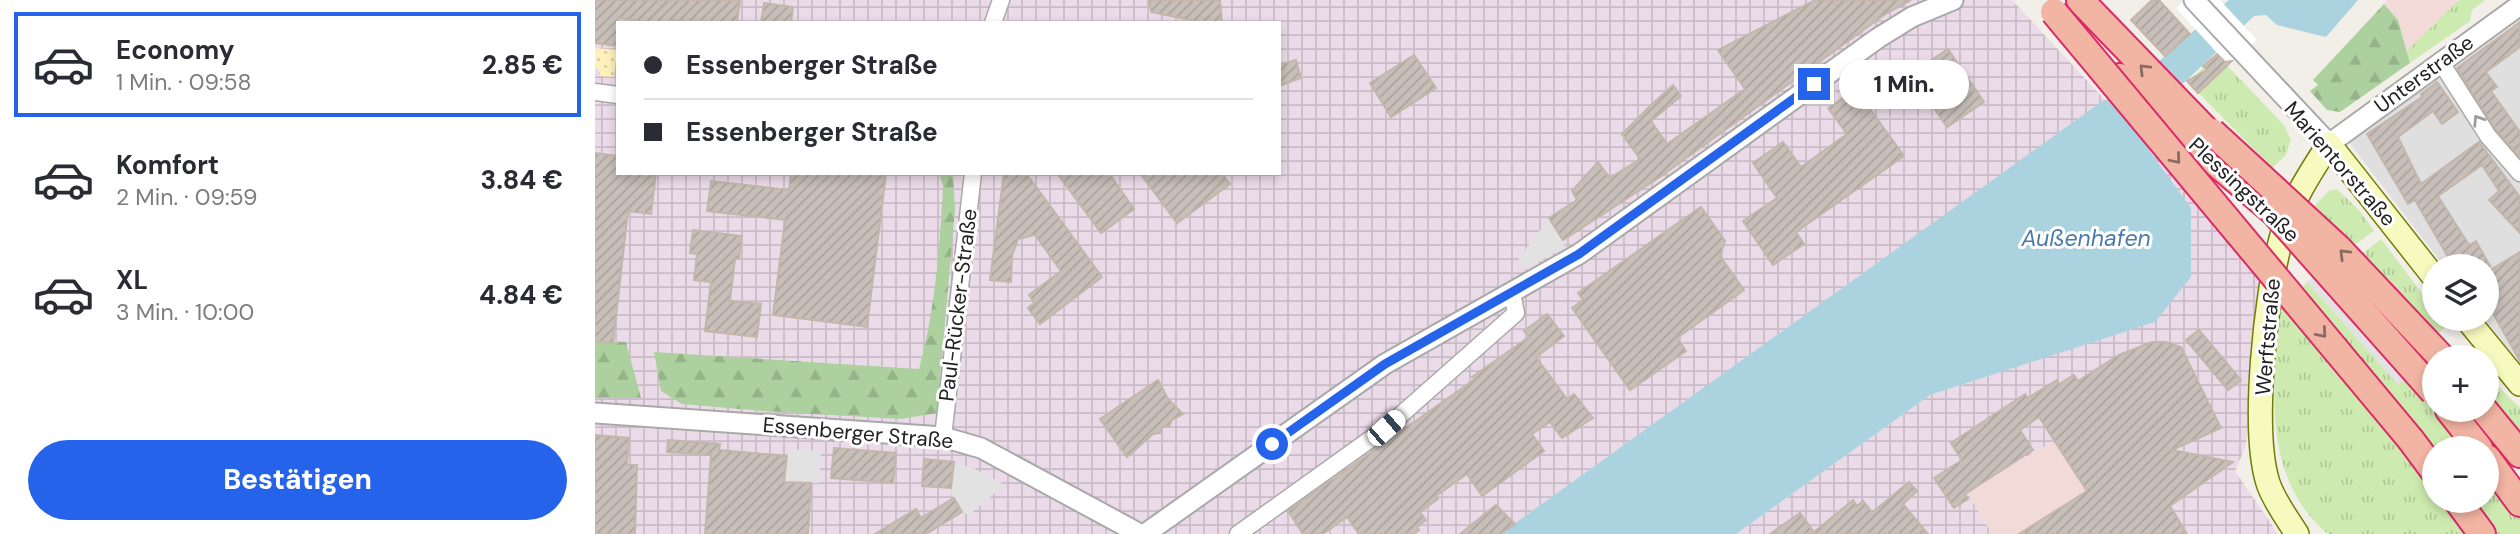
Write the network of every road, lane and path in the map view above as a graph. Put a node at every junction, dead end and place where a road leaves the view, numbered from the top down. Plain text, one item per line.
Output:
1 (1001, 0) edge
2 (1954, 0) edge
3 (2081, 0) edge
4 (2195, 0) edge
5 (2520, 5) edge
6 (2048, 6) edge
7 (994, 21) edge
8 (2440, 61) junction
9 (595, 92) edge
10 (616, 95) edge
11 (2212, 132) junction
12 (2329, 144) junction
13 (2520, 173) edge
14 (973, 175) edge
15 (2274, 212) junction
16 (2422, 262) edge
17 (1512, 293) junction
18 (2477, 331) edge
19 (2430, 345) edge
20 (2422, 378) edge
21 (2517, 378) edge
22 (595, 413) edge
23 (2458, 422) edge
24 (2493, 422) edge
25 (2470, 436) edge
26 (943, 437) junction
27 (2520, 454) edge
28 (2422, 456) edge
29 (2499, 474) edge
30 (2520, 503) edge
31 (2463, 513) edge
32 (2467, 513) edge
33 (1143, 534) edge
34 (1238, 534) edge
35 (2297, 534) edge
36 (2473, 534) edge
37 (2482, 534) edge

1 - 7 street
2 - 17 street, Essenberger Straße
11 -> 3 highway, Plessingstraße
4 - 12 street, Marientorstraße
5 - 8 street, Unterstraße
6 - 15 highway, Plessingstraße, bridge
6 -> 28 highway, bridge
8 - 12 street, Unterstraße
13 -> 8 street
9 - 10 street
11 - 15 highway, bridge
19 -> 11 highway, bridge
12 - 16 main road, Marientorstraße
12 - 35 main road, Werftstraße
14 - 26 street, Paul-Rücker-Straße
15 - 20 highway, Plessingstraße, bridge
17 - 33 street, Essenberger Straße
17 - 34 street
18 - 21 main road
22 - 26 street, Essenberger Straße
23 - 25 highway
24 - 27 highway
26 - 33 street, Essenberger Straße
29 - 30 highway
31 - 36 highway
32 - 37 highway

